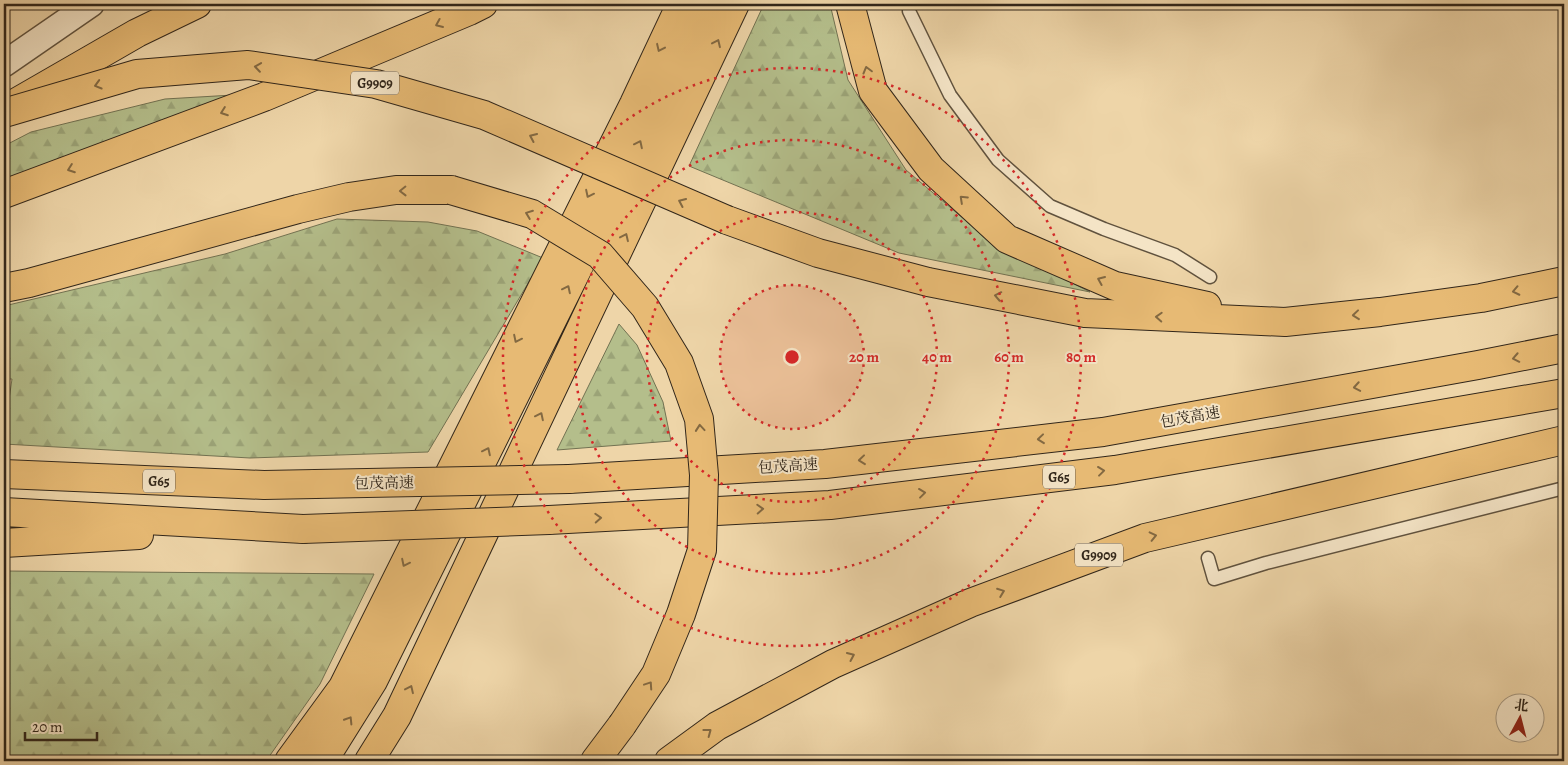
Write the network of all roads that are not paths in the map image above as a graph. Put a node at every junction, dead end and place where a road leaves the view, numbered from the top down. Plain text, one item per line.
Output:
1 (91, 4) edge
2 (197, 4) edge
3 (483, 4) edge
4 (681, 4) edge
5 (708, 4) edge
6 (735, 4) edge
7 (850, 4) edge
8 (910, 4) edge
9 (4, 64) edge
10 (4, 112) edge
11 (4, 194) edge
12 (1210, 277) dead end
13 (1564, 281) edge
14 (4, 288) edge
15 (1285, 322) junction
16 (1564, 348) edge
17 (1564, 393) edge
18 (1564, 440) edge
19 (4, 474) edge
20 (1564, 488) edge
21 (4, 512) edge
22 (265, 527) junction
23 (4, 543) edge
24 (1208, 558) dead end
25 (289, 761) edge
26 (323, 761) edge
27 (369, 761) edge
28 (595, 761) edge
29 (669, 761) edge

1 - 9 street
2 - 10 highway
3 -> 11 highway
4 -> 25 highway
26 -> 5 highway
27 -> 6 highway
15 -> 7 highway
8 - 12 lane
15 -> 10 highway, G9909, bridge
13 -> 15 highway, G9909
28 -> 14 highway, bridge
16 -> 19 highway, 包茂高速 / G65, bridge
22 -> 17 highway, G65, bridge
29 -> 18 highway, G9909
20 - 24 lane
21 - 22 highway, G65
22 - 23 highway

